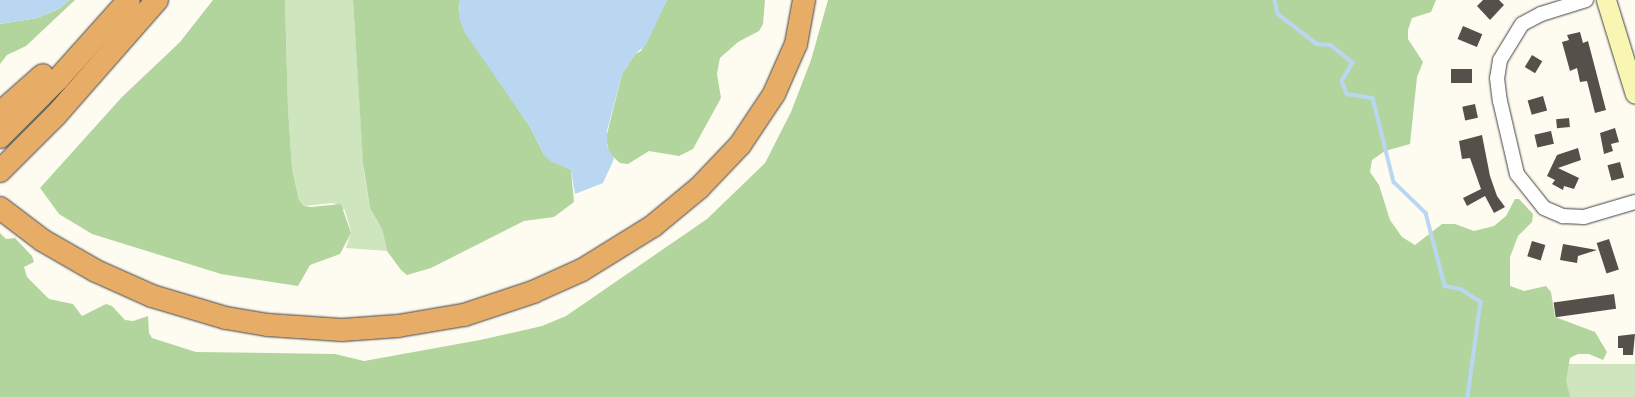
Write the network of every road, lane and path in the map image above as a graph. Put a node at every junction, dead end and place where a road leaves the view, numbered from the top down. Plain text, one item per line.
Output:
1 (127, 0) edge
2 (158, 0) edge
3 (790, 0) edge
4 (804, 0) edge
5 (1586, 0) edge
6 (1606, 0) edge
7 (1635, 94) edge
8 (0, 113) edge
9 (0, 137) edge
10 (0, 171) edge
11 (0, 191) edge
12 (1635, 202) edge
13 (0, 208) edge
14 (28, 222) junction

1 - 8 highway
1 - 9 highway
2 - 10 highway
3 - 14 highway
4 - 14 highway
5 - 12 street
6 - 7 street
11 - 14 highway
13 - 14 highway

